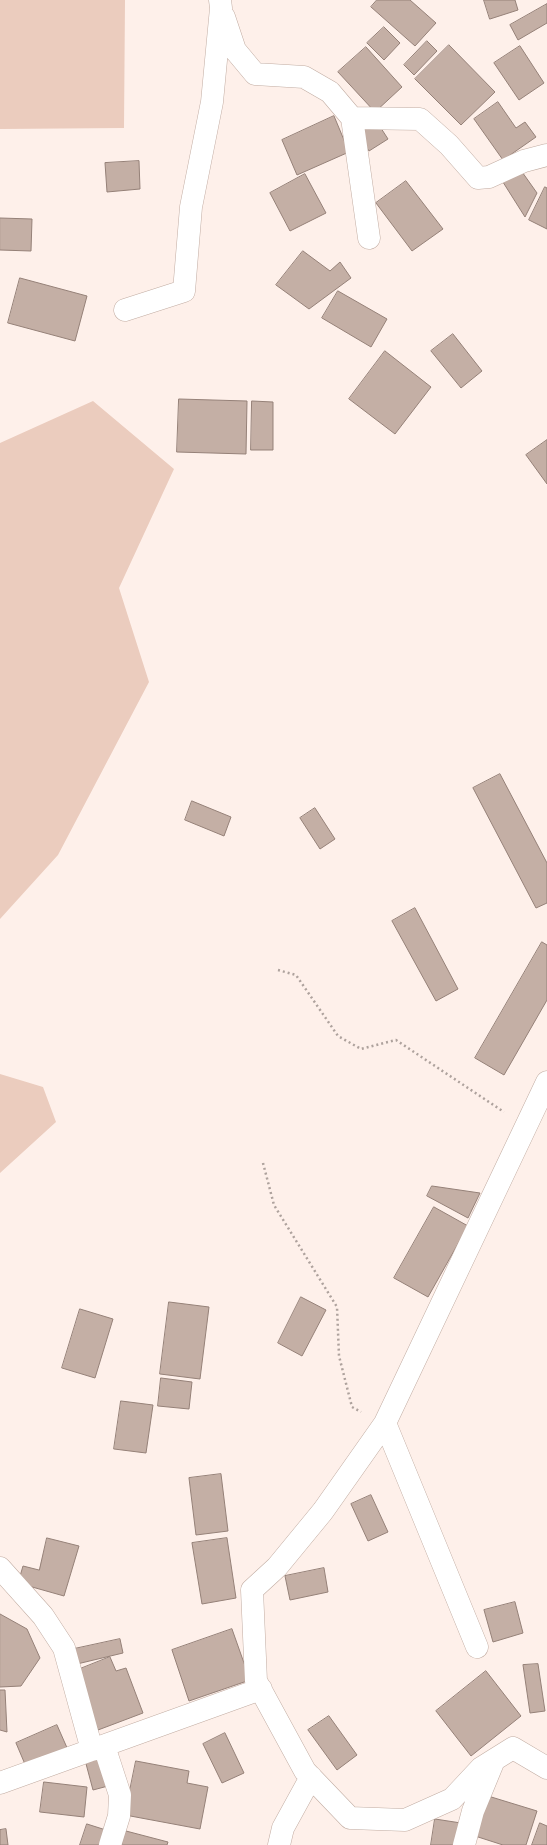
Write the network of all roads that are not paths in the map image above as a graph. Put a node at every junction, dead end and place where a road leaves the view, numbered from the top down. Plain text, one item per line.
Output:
1 (221, 4) edge
2 (352, 118) junction
3 (547, 155) edge
4 (369, 238) dead end
5 (124, 310) dead end
6 (547, 1082) edge
7 (384, 1423) junction
8 (0, 1568) edge
9 (477, 1647) dead end
10 (261, 1689) junction
11 (98, 1748) junction
12 (495, 1759) junction
13 (547, 1768) edge
14 (311, 1778) junction
15 (0, 1783) edge
16 (110, 1845) edge
17 (279, 1845) edge
18 (464, 1845) edge

1 - 2 street
1 - 5 street
2 - 3 street
2 - 4 street
6 - 7 street
7 - 9 street
7 - 10 street
8 - 11 street
10 - 11 street
10 - 14 street
11 - 15 street
11 - 16 street
12 - 13 street
12 - 14 street
12 - 18 street
14 - 17 street

